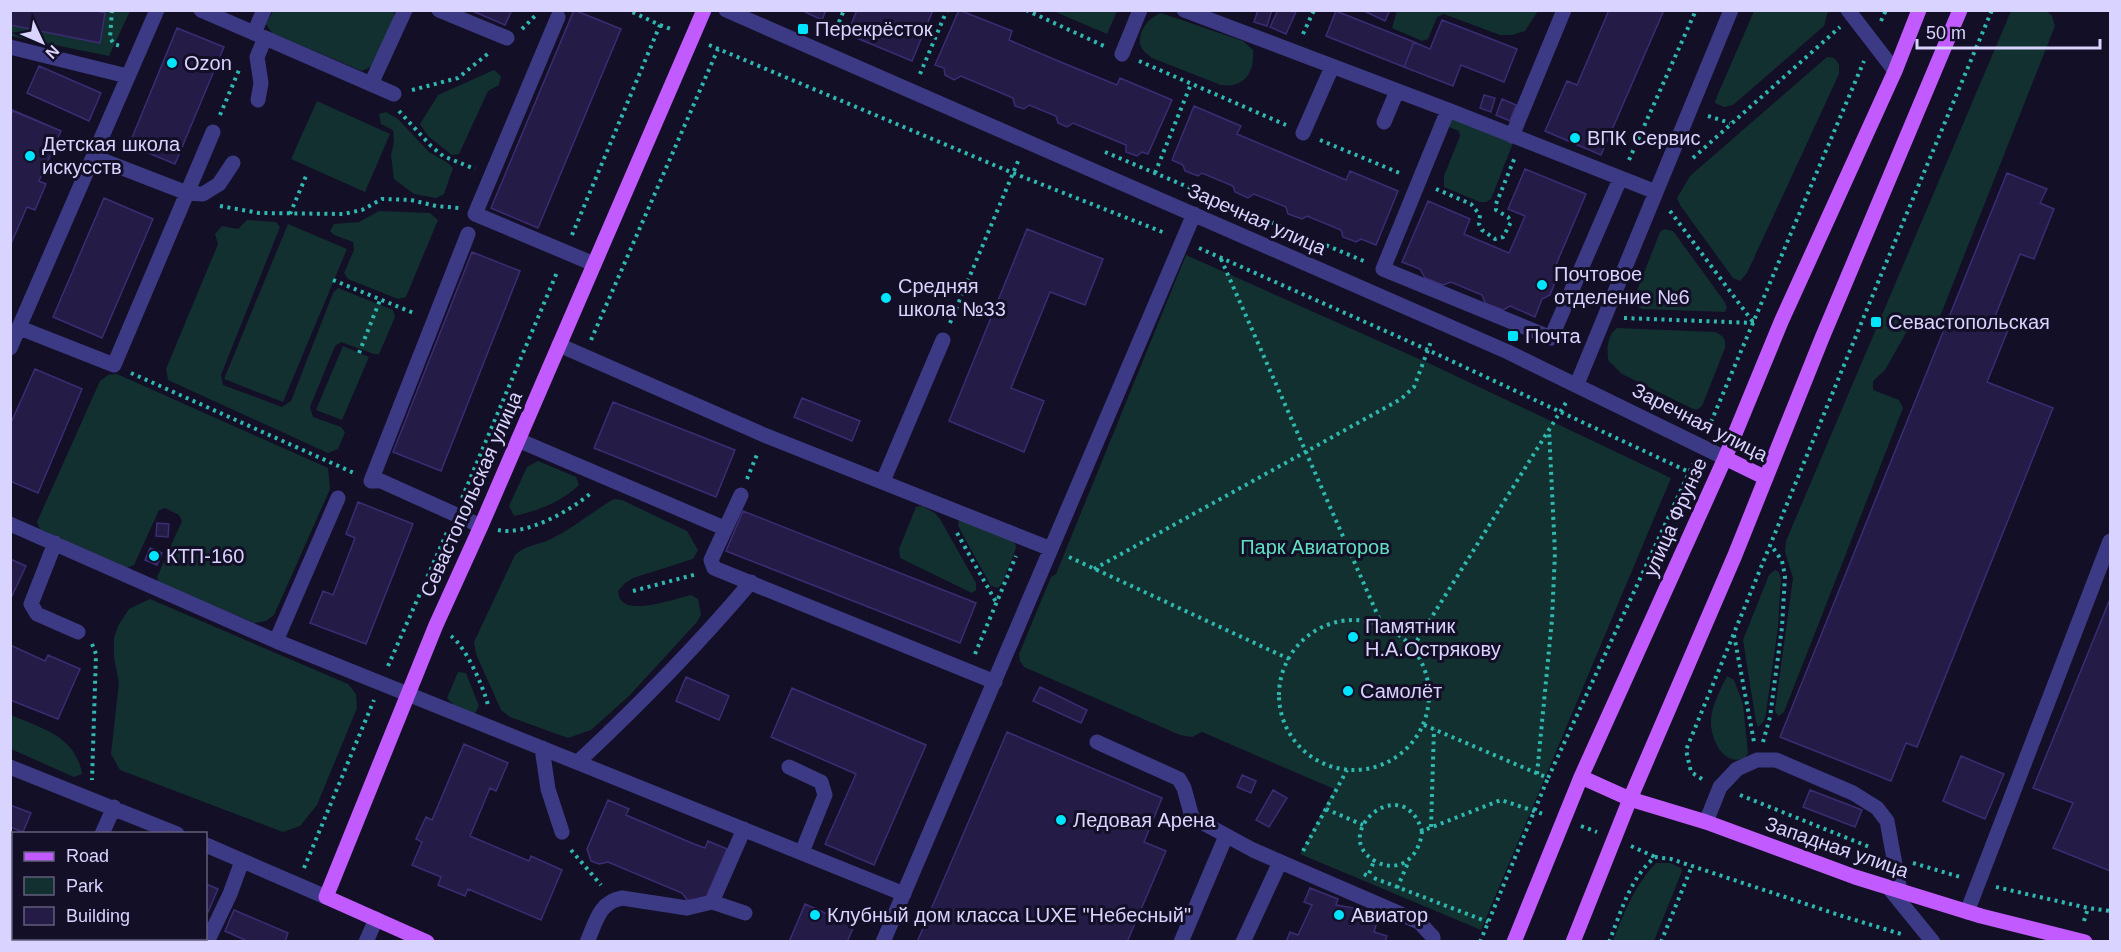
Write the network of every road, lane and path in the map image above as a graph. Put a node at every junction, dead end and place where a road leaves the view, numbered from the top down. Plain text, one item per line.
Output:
1 (112, 10) edge
2 (157, 10) edge
3 (201, 10) edge
4 (264, 10) edge
5 (405, 10) edge
6 (440, 10) edge
7 (628, 10) edge
8 (704, 10) edge
9 (726, 10) edge
10 (844, 10) edge
11 (946, 10) edge
12 (1140, 10) edge
13 (1184, 10) edge
14 (1314, 10) edge
15 (1564, 10) edge
16 (1696, 10) edge
17 (1731, 10) edge
18 (1886, 10) edge
19 (1919, 10) edge
20 (1960, 10) edge
21 (1992, 10) edge
22 (541, 11) edge
23 (1850, 13) edge
24 (558, 17) dead end
25 (259, 35) junction
26 (833, 37) dead end
27 (507, 38) junction
28 (1872, 43) junction
29 (10, 47) edge
30 (718, 49) dead end
31 (138, 51) junction
32 (1295, 53) junction
33 (1122, 54) dead end
34 (243, 60) dead end
35 (1332, 67) junction
36 (1895, 71) junction
37 (920, 74) dead end
38 (127, 76) junction
39 (1191, 84) dead end
40 (383, 89) junction
41 (1397, 91) junction
42 (258, 100) dead end
43 (1448, 110) junction
44 (1384, 122) dead end
45 (213, 132) joint
46 (1303, 133) dead end
47 (1512, 136) junction
48 (1027, 141) junction
49 (94, 157) junction
50 (1689, 162) dead end
51 (233, 163) dead end
52 (462, 164) dead end
53 (1155, 173) dead end
54 (306, 176) dead end
55 (1620, 179) junction
56 (1656, 192) junction
57 (187, 194) junction
58 (1194, 213) junction
59 (290, 214) junction
60 (475, 214) junction
61 (468, 234) dead end
62 (566, 251) junction
63 (1221, 258) dead end
64 (594, 264) junction
65 (333, 280) dead end
66 (380, 300) junction
67 (1605, 318) junction
68 (434, 322) junction
69 (1439, 322) junction
70 (1754, 323) junction
71 (20, 328) junction
72 (943, 340) joint
73 (11, 344) edge
74 (559, 345) junction
75 (359, 353) dead end
76 (585, 356) junction
77 (114, 365) junction
78 (1577, 384) junction
79 (1549, 429) junction
80 (765, 435) junction
81 (518, 441) junction
82 (1701, 446) junction
83 (1306, 452) junction
84 (1725, 458) junction
85 (1766, 478) junction
86 (608, 479) junction
87 (371, 481) junction
88 (883, 481) junction
89 (741, 495) joint
90 (338, 498) dead end
91 (941, 505) junction
92 (454, 515) junction
93 (10, 524) edge
94 (481, 526) junction
95 (724, 528) junction
96 (1023, 538) junction
97 (2110, 541) edge
98 (55, 543) junction
99 (1770, 544) junction
100 (1051, 549) junction
101 (1066, 555) dead end
102 (714, 568) junction
103 (1094, 568) junction
104 (751, 582) junction
105 (633, 591) dead end
106 (996, 603) junction
107 (436, 625) junction
108 (1382, 625) junction
109 (78, 632) joint
110 (1734, 634) junction
111 (276, 641) junction
112 (1413, 647) junction
113 (1288, 658) junction
114 (968, 671) junction
115 (994, 682) junction
116 (381, 684) junction
117 (408, 695) junction
118 (1424, 725) junction
119 (494, 729) junction
120 (1434, 729) junction
121 (1097, 741) dead end
122 (542, 747) junction
123 (1757, 760) junction
124 (578, 762) junction
125 (10, 767) edge
126 (789, 767) dead end
127 (1347, 770) junction
128 (1691, 772) dead end
129 (1537, 774) junction
130 (1581, 777) junction
131 (1548, 778) junction
132 (92, 799) junction
133 (1630, 799) junction
134 (114, 807) junction
135 (1326, 809) junction
136 (1780, 811) dead end
137 (1534, 812) junction
138 (1564, 819) junction
139 (1706, 822) junction
140 (1363, 825) junction
141 (1431, 827) junction
142 (744, 829) junction
143 (1422, 831) junction
144 (103, 832) edge
145 (172, 832) edge
146 (562, 832) joint
147 (1226, 836) junction
148 (1615, 839) junction
149 (207, 845) edge
150 (802, 852) junction
151 (1655, 857) junction
152 (1895, 857) junction
153 (242, 861) junction
154 (1374, 861) junction
155 (1280, 862) junction
156 (1408, 862) junction
157 (1692, 866) junction
158 (1295, 868) junction
159 (1357, 871) dead end
160 (1368, 876) junction
161 (1979, 883) junction
162 (297, 884) junction
163 (1396, 888) junction
164 (1894, 889) junction
165 (904, 894) junction
166 (326, 897) junction
167 (613, 900) junction
168 (712, 902) junction
169 (2110, 910) edge
170 (1967, 912) junction
171 (745, 914) dead end
172 (376, 919) junction
173 (1488, 922) junction
174 (1906, 935) dead end
175 (207, 942) edge
176 (366, 942) edge
177 (427, 942) edge
178 (587, 942) edge
179 (883, 942) edge
180 (1181, 942) edge
181 (1243, 942) edge
182 (1433, 942) edge
183 (1480, 942) edge
184 (1514, 942) edge
185 (1573, 942) edge
186 (1609, 942) edge
187 (1661, 942) edge
188 (1933, 942) edge
189 (2085, 942) edge

1 - 31 path
2 - 31 street
3 - 25 street
4 - 25 street
5 - 40 street
6 - 27 street
7 - 62 path
8 - 64 main road, Севастопольская улица
9 - 48 street, Заречная улица
10 - 26 path
11 - 37 path
12 - 33 street
13 - 32 street
14 - 32 path
15 - 47 street
16 - 55 path
17 - 56 street
18 - 28 path
19 - 36 main road, улица Фрунзе
20 - 85 main road
21 - 99 path
22 - 27 path
23 - 28 street
23 - 50 path
24 - 60 street
25 - 40 street
25 - 42 street
27 - 40 path
28 - 36 street
28 - 70 path
29 - 38 street
30 - 76 path
31 - 38 street
32 - 35 street
34 - 45 path
35 - 41 street
35 - 46 street
36 - 84 main road, улица Фрунзе
38 - 49 street
39 - 53 path
40 - 52 path
41 - 43 street
41 - 44 street
43 - 47 street
43 - 55 street
45 - 57 street
47 - 55 street
48 - 58 street, Заречная улица
48 - 72 path
49 - 57 street
49 - 71 street
51 - 57 street
54 - 59 path
55 - 56 street
56 - 67 street
56 - 70 path
57 - 59 path
57 - 77 street
58 - 69 street, Заречная улица
58 - 100 street
59 - 60 path
60 - 62 street
61 - 68 street
62 - 64 street
62 - 92 path
63 - 83 path
64 - 74 main road, Севастопольская улица
65 - 66 path
66 - 68 path
66 - 75 path
67 - 70 path
67 - 78 street
68 - 87 street
69 - 78 street, Заречная улица
69 - 83 path
70 - 82 path
71 - 73 street
71 - 77 street
72 - 88 street
74 - 76 street
74 - 81 main road, Севастопольская улица
76 - 80 street
77 - 87 path
78 - 79 path
78 - 82 street, Заречная улица
79 - 112 path
79 - 129 path
80 - 88 street
80 - 89 path
81 - 86 street
81 - 94 main road, Севастопольская улица
82 - 84 street, Заречная улица
82 - 131 path
83 - 103 path
83 - 108 path
84 - 85 main road, Заречная улица
84 - 130 main road, улица Фрунзе
85 - 133 main road
86 - 94 path
86 - 95 street
87 - 92 street
88 - 91 street
89 - 95 street
90 - 111 street
91 - 96 street
91 - 106 path
92 - 94 street
92 - 116 path
93 - 98 street
94 - 107 main road, Севастопольская улица
95 - 102 street
96 - 100 street
96 - 106 path
97 - 161 street
98 - 109 street
98 - 111 street
99 - 110 path
99 - 123 path
100 - 115 street
101 - 103 path
102 - 104 street
102 - 105 path
103 - 113 path
104 - 114 street
104 - 124 street
106 - 114 path
107 - 117 main road, Севастопольская улица
107 - 119 path
108 - 112 path
108 - 113 path
109 - 132 path
110 - 123 path
110 - 128 path
111 - 116 street
112 - 118 path
113 - 127 path
114 - 115 street
115 - 165 street
116 - 117 street
116 - 162 path
117 - 119 street
117 - 166 main road, Севастопольская улица
118 - 120 path
118 - 127 path
119 - 122 street
120 - 129 path
120 - 141 path
121 - 147 street
122 - 124 street
122 - 146 street
123 - 139 street
123 - 152 street
124 - 142 street
125 - 132 street
126 - 150 street
127 - 135 path
129 - 131 path
130 - 133 main road, Западная улица
130 - 138 main road, улица Фрунзе
131 - 137 path
132 - 134 street
133 - 139 main road, Западная улица
133 - 148 main road
134 - 144 street
134 - 145 street
135 - 140 path
135 - 158 path
136 - 152 path
137 - 138 path
137 - 141 path
137 - 173 path
138 - 148 path
138 - 184 main road, улица Фрунзе
139 - 164 main road, Западная улица
140 - 143 path
140 - 154 path
141 - 143 path
142 - 150 street
142 - 168 street
143 - 156 path
146 - 167 path
147 - 155 street
147 - 180 street
148 - 151 path
148 - 185 main road
149 - 153 street
150 - 165 street
151 - 157 path
151 - 186 path
152 - 161 path
152 - 164 street
153 - 162 street
153 - 175 street
154 - 156 path
154 - 160 path
155 - 158 street
155 - 181 street
156 - 163 path
157 - 174 path
157 - 187 path
158 - 182 street
159 - 160 path
160 - 163 path
161 - 169 path
161 - 170 street
162 - 166 street
163 - 173 path
164 - 170 main road, Западная улица
164 - 188 street
165 - 179 street
166 - 172 main road
167 - 168 street
167 - 178 street
168 - 171 street
170 - 189 main road, Западная улица
172 - 176 street
172 - 177 main road
173 - 183 path

